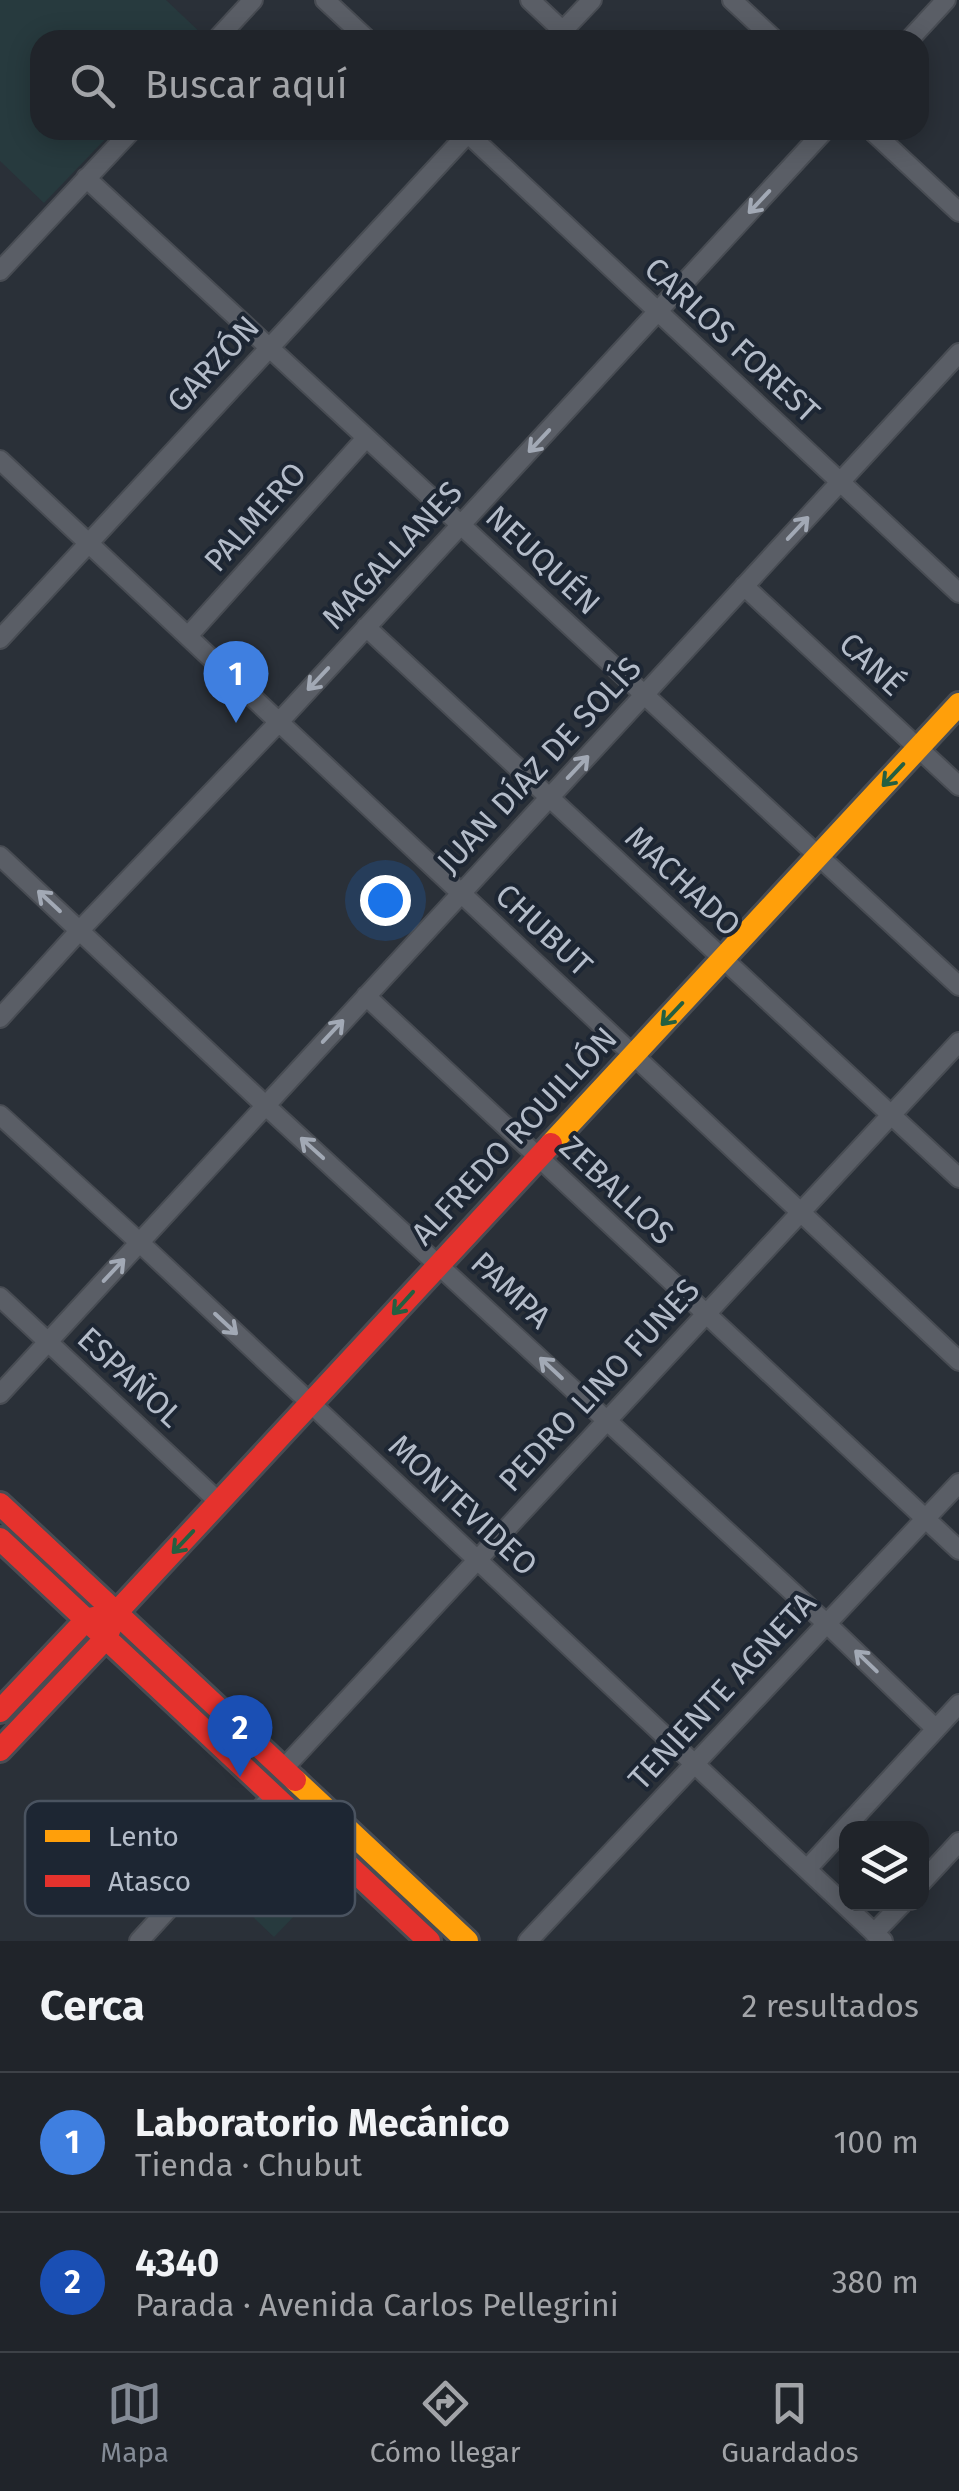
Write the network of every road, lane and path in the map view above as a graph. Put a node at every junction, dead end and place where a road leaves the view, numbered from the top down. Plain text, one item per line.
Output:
1 (253, 0) edge
2 (325, 0) edge
3 (530, 0) edge
4 (592, 0) edge
5 (732, 0) edge
6 (946, 0) edge
7 (225, 30) edge
8 (357, 30) edge
9 (554, 30) edge
10 (563, 30) edge
11 (764, 30) edge
12 (918, 30) edge
13 (122, 140) edge
14 (460, 140) edge
15 (477, 140) edge
16 (816, 140) edge
17 (883, 140) edge
18 (86, 178) junction
19 (959, 212) edge
20 (0, 271) edge
21 (658, 312) junction
22 (269, 348) junction
23 (959, 353) edge
24 (366, 438) junction
25 (0, 460) edge
26 (840, 482) junction
27 (461, 525) junction
28 (88, 543) junction
29 (744, 586) junction
30 (959, 594) edge
31 (366, 627) junction
32 (188, 636) junction
33 (0, 638) edge
34 (644, 694) junction
35 (959, 704) edge
36 (278, 722) junction
37 (918, 748) junction
38 (959, 786) edge
39 (549, 797) junction
40 (0, 856) edge
41 (818, 856) junction
42 (461, 893) junction
43 (80, 930) junction
44 (723, 958) junction
45 (959, 986) edge
46 (366, 996) junction
47 (0, 1018) edge
48 (959, 1042) edge
49 (634, 1055) junction
50 (264, 1105) junction
51 (0, 1115) edge
52 (891, 1115) junction
53 (539, 1158) junction
54 (959, 1178) edge
55 (801, 1212) junction
56 (140, 1242) junction
57 (438, 1264) junction
58 (0, 1296) edge
59 (706, 1314) junction
60 (48, 1342) junction
61 (959, 1361) edge
62 (0, 1394) edge
63 (311, 1403) junction
64 (606, 1420) junction
65 (959, 1483) edge
66 (220, 1502) junction
67 (0, 1504) edge
68 (926, 1518) junction
69 (0, 1539) edge
70 (959, 1550) edge
71 (478, 1560) junction
72 (116, 1613) junction
73 (86, 1620) junction
74 (826, 1623) junction
75 (106, 1638) junction
76 (959, 1704) edge
77 (0, 1710) edge
78 (936, 1728) junction
79 (0, 1750) edge
80 (694, 1764) junction
81 (283, 1769) junction
82 (273, 1795) junction
83 (267, 1801) edge
84 (279, 1801) edge
85 (317, 1801) edge
86 (355, 1836) edge
87 (959, 1842) edge
88 (807, 1869) junction
89 (355, 1871) edge
90 (929, 1874) edge
91 (897, 1911) edge
92 (162, 1916) edge
93 (879, 1937) edge
94 (139, 1941) edge
95 (429, 1941) edge
96 (467, 1941) edge
97 (528, 1941) edge

1 - 7 street
2 - 8 street
3 - 9 street
4 - 10 street
5 - 11 street
6 - 12 street
13 - 18 street
14 - 22 street, GARZÓN
15 - 21 street, CARLOS FOREST
16 -> 21 street, MAGALLANES
17 - 19 street
18 - 20 street
18 - 22 street, NEUQUÉN
21 - 26 street, CARLOS FOREST
21 -> 27 street, MAGALLANES
22 - 24 street, NEUQUÉN
22 - 28 street, GARZÓN
23 - 26 street, JUAN DÍAZ DE SOLÍS
24 - 27 street, NEUQUÉN
24 - 32 street, PALMERO
25 - 28 street, CHUBUT
29 -> 26 street, JUAN DÍAZ DE SOLÍS
26 - 30 street, CARLOS FOREST
27 - 31 street, MAGALLANES
27 - 34 street, NEUQUÉN
28 - 32 street, CHUBUT
28 - 33 street, GARZÓN
29 - 34 street, JUAN DÍAZ DE SOLÍS
29 - 37 street, CANÉ
31 -> 36 street, MAGALLANES
31 - 39 street, MACHADO
32 - 36 street, CHUBUT
39 -> 34 street, JUAN DÍAZ DE SOLÍS
34 - 41 street, NEUQUÉN
35 - 37 street, ALFREDO ROUILLÓN
36 - 42 street, CHUBUT
36 - 43 street, MAGALLANES
37 - 38 street, CANÉ
37 -> 41 street, ALFREDO ROUILLÓN
39 - 42 street, JUAN DÍAZ DE SOLÍS
39 - 44 street, MACHADO
43 -> 40 street, PAMPA
41 - 44 street, ALFREDO ROUILLÓN
41 - 45 street, NEUQUÉN
42 - 46 street, JUAN DÍAZ DE SOLÍS
42 - 49 street, CHUBUT
43 - 47 street, MAGALLANES
43 - 50 street, PAMPA
44 -> 49 street, ALFREDO ROUILLÓN
44 - 52 street, MACHADO
50 -> 46 street, JUAN DÍAZ DE SOLÍS
46 - 53 street, ZEBALLOS
48 - 52 street, PEDRO LINO FUNES
49 - 53 street, ALFREDO ROUILLÓN
49 - 55 street, CHUBUT
50 - 56 street, JUAN DÍAZ DE SOLÍS
57 -> 50 street, PAMPA
51 - 56 street, MONTEVIDEO
52 - 54 street, MACHADO
52 - 55 street, PEDRO LINO FUNES
53 - 57 street, ALFREDO ROUILLÓN
53 - 59 street, ZEBALLOS
55 - 59 street, PEDRO LINO FUNES
55 - 61 street, CHUBUT
60 -> 56 street, JUAN DÍAZ DE SOLÍS
56 -> 63 street, MONTEVIDEO
57 -> 63 street, ALFREDO ROUILLÓN
64 -> 57 street, PAMPA
58 - 60 street, ESPAÑOL
59 - 64 street, PEDRO LINO FUNES
59 - 68 street, ZEBALLOS
60 - 62 street, JUAN DÍAZ DE SOLÍS
60 - 66 street, ESPAÑOL
63 - 66 street, ALFREDO ROUILLÓN
63 - 71 street, MONTEVIDEO
64 - 71 street, PEDRO LINO FUNES
64 - 74 street, PAMPA
65 - 68 street, TENIENTE AGNETA
66 -> 72 street, ALFREDO ROUILLÓN
67 - 72 street
68 - 70 street, ZEBALLOS
68 - 74 street, TENIENTE AGNETA
69 - 73 street
71 - 80 street, MONTEVIDEO
71 - 81 street, PEDRO LINO FUNES
72 - 73 street
72 - 75 street
72 - 81 street
73 - 75 street
73 - 77 street
78 -> 74 street, PAMPA
74 - 80 street, TENIENTE AGNETA
75 - 79 street
75 - 82 street
76 - 78 street
78 - 88 street
80 - 88 street, MONTEVIDEO
80 - 97 street, TENIENTE AGNETA
81 - 85 street
82 - 83 street
82 - 84 street
86 - 96 street
87 - 90 street
88 - 93 street, MONTEVIDEO
89 - 95 street
91 - 93 street
92 - 94 street

